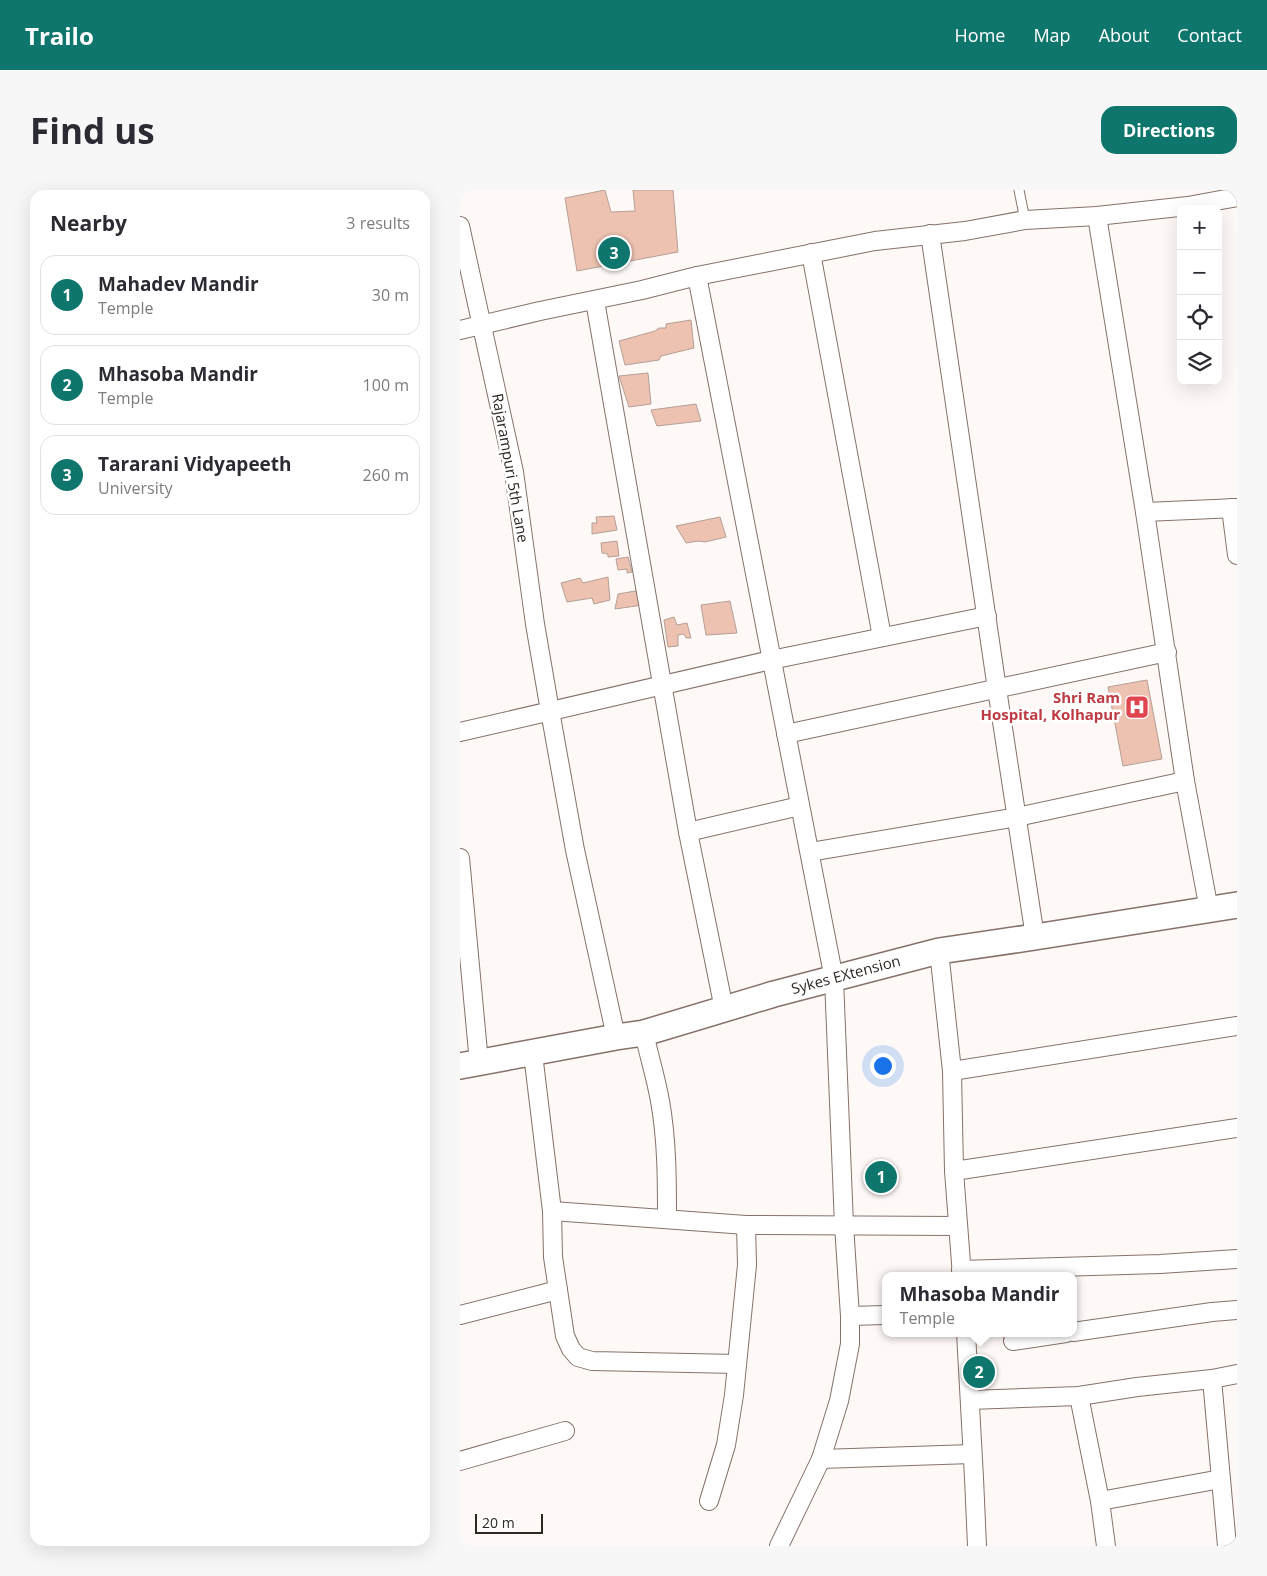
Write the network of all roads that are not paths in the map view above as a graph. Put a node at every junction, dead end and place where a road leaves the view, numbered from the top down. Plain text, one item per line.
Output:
1 (1019, 190) edge
2 (1237, 197) edge
3 (1097, 216) junction
4 (1026, 220) junction
5 (460, 226) edge
6 (930, 234) junction
7 (811, 253) junction
8 (698, 276) junction
9 (594, 301) junction
10 (482, 325) junction
11 (460, 330) edge
12 (1234, 508) edge
13 (1145, 512) junction
14 (1237, 555) edge
15 (987, 616) junction
16 (882, 637) junction
17 (1167, 652) junction
18 (771, 660) junction
19 (662, 685) junction
20 (997, 689) junction
21 (550, 711) junction
22 (460, 732) edge
23 (786, 734) junction
24 (1185, 781) junction
25 (800, 806) junction
26 (1017, 817) junction
27 (688, 832) junction
28 (810, 852) junction
29 (460, 858) edge
30 (1237, 905) edge
31 (1209, 910) junction
32 (1035, 937) junction
33 (940, 951) junction
34 (834, 979) junction
35 (724, 1009) junction
36 (1237, 1026) edge
37 (644, 1034) junction
38 (616, 1037) junction
39 (533, 1054) junction
40 (469, 1065) edge
41 (952, 1071) junction
42 (1237, 1128) edge
43 (954, 1171) junction
44 (552, 1211) junction
45 (667, 1219) junction
46 (746, 1225) junction
47 (844, 1225) junction
48 (958, 1226) junction
49 (1237, 1259) edge
50 (962, 1272) edge
51 (984, 1272) edge
52 (558, 1290) junction
53 (1237, 1310) edge
54 (460, 1315) edge
55 (882, 1315) edge
56 (850, 1316) junction
57 (1077, 1331) edge
58 (966, 1337) edge
59 (1040, 1337) edge
60 (1013, 1341) dead end
61 (738, 1364) junction
62 (1237, 1374) edge
63 (1212, 1379) junction
64 (1079, 1396) junction
65 (970, 1400) junction
66 (565, 1431) dead end
67 (972, 1454) junction
68 (821, 1459) junction
69 (460, 1461) edge
70 (1221, 1479) junction
71 (709, 1501) dead end
72 (1100, 1501) junction
73 (779, 1546) edge
74 (978, 1546) edge
75 (1106, 1546) edge
76 (1227, 1546) edge

1 - 4 lane
2 - 3 street
3 - 4 street
3 - 13 street
4 - 6 street
5 - 10 street, Rajarampuri 5th Lane
6 - 7 street
6 - 15 street
7 - 8 street
7 - 16 street
8 - 9 street
8 - 18 street
9 - 10 street
9 - 19 street
10 - 11 street
10 - 21 street, Rajarampuri 5th Lane
12 - 13 street
12 - 14 street
13 - 17 street
15 - 16 street
15 - 20 street
16 - 18 street
17 - 20 street
17 - 24 street
18 - 19 street
18 - 23 street
19 - 21 street
19 - 27 street
20 - 23 street
20 - 26 street
21 - 22 street
21 - 38 street, Rajarampuri 5th Lane
23 - 25 street
24 - 26 street
24 - 31 street
25 - 27 street
25 - 28 street
26 - 28 street
26 - 32 street
27 - 35 street
28 - 34 street
29 - 40 street
30 - 31 street, Sykes EXtension
31 - 32 street, Sykes EXtension
32 - 33 street, Sykes EXtension
33 - 34 street, Sykes EXtension
33 - 41 street
34 - 35 street, Sykes EXtension
34 - 47 street
35 - 37 street, Sykes EXtension
36 - 41 street
37 - 38 street, Sykes EXtension
37 - 45 street
38 - 39 street, Sykes EXtension
39 - 40 street, Sykes EXtension
39 - 44 street
41 - 43 street
42 - 43 street
43 - 48 street
44 - 45 street
44 - 52 street
45 - 46 street
46 - 47 street
46 - 61 street
47 - 48 street
47 - 56 street
48 - 50 street
49 - 51 street
52 - 54 street
52 - 61 street
53 - 57 street
55 - 56 street
56 - 68 street
58 - 65 street
59 - 60 street
61 - 71 street
62 - 63 street
63 - 64 street
63 - 70 street
64 - 65 street
64 - 72 street
65 - 67 street
66 - 69 street
67 - 68 street
67 - 74 street
68 - 73 street
70 - 72 street
70 - 76 street
72 - 75 street

